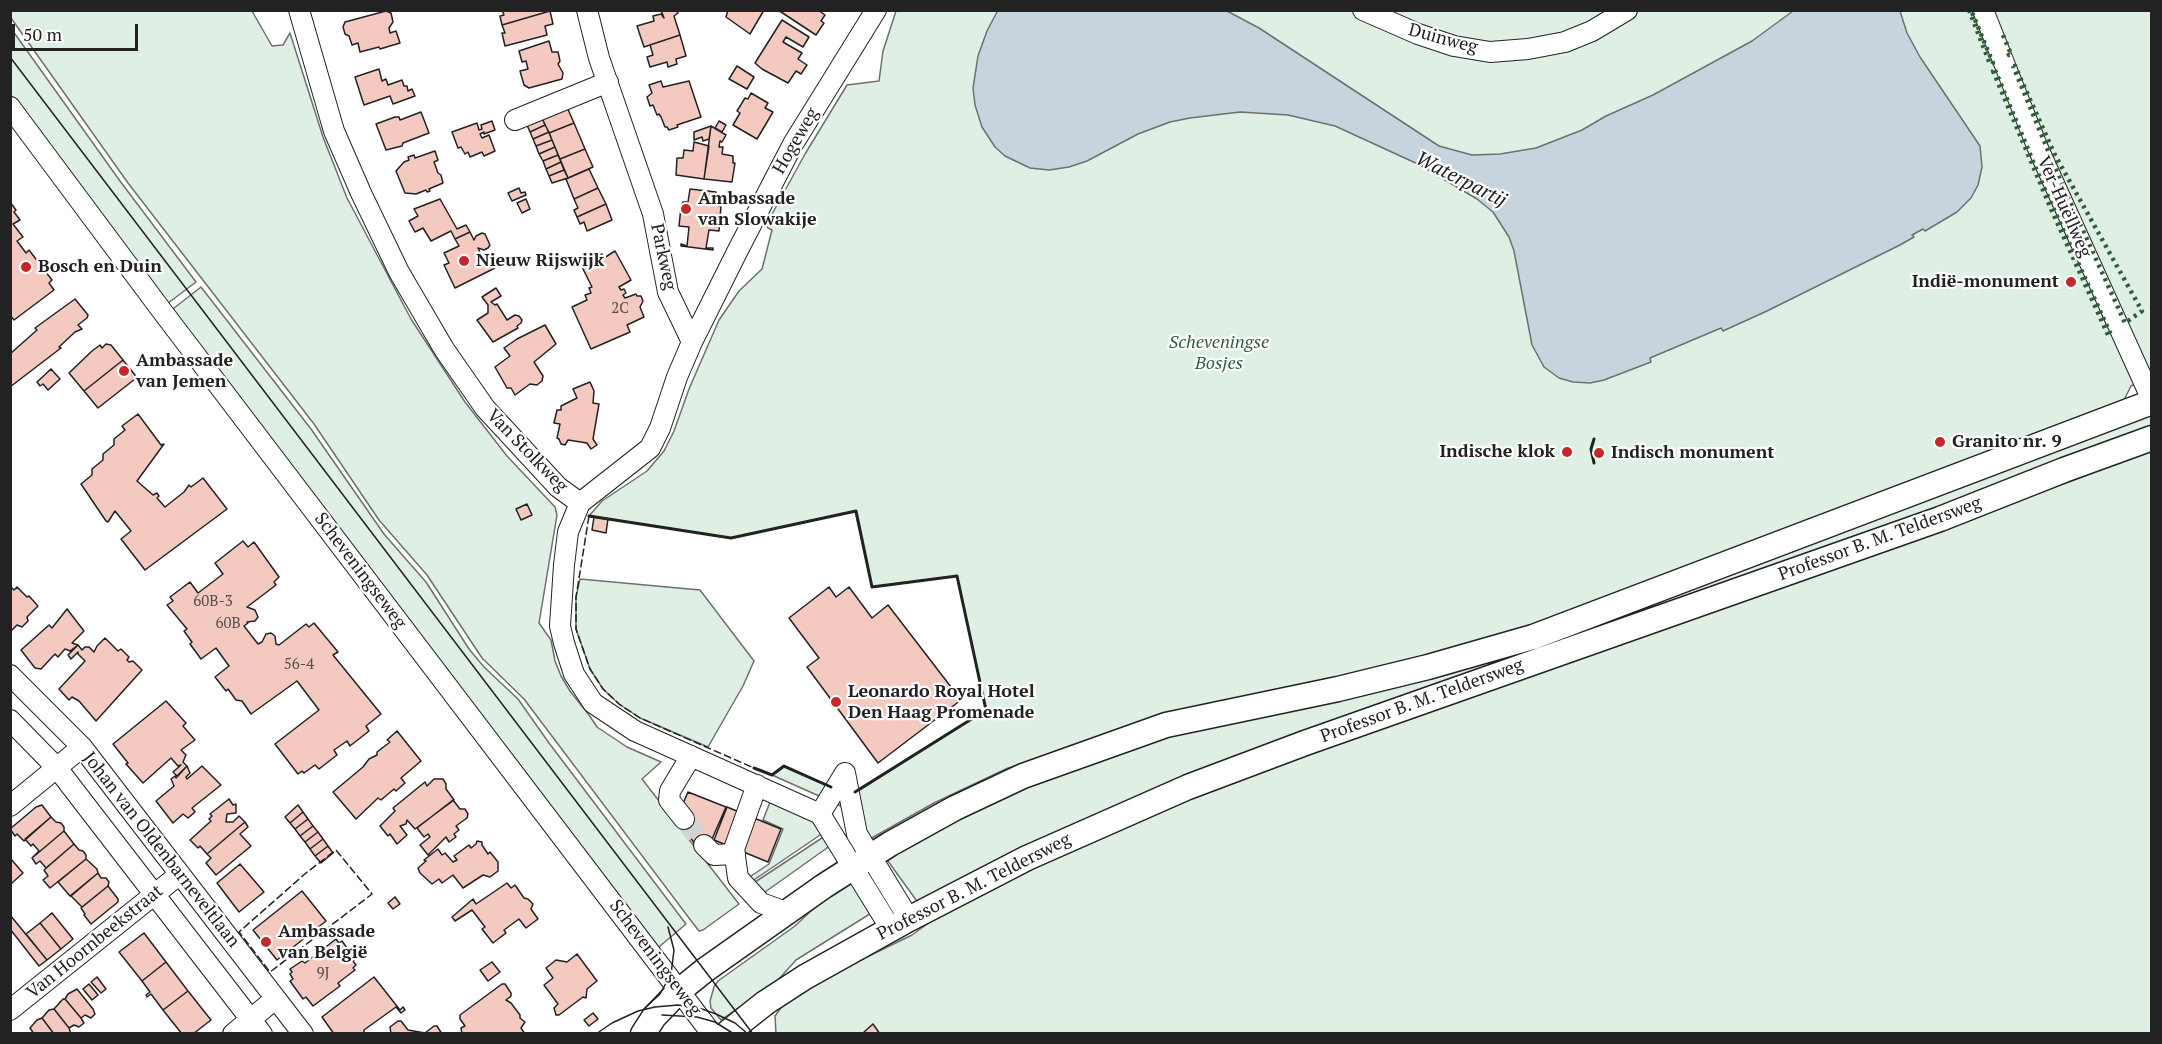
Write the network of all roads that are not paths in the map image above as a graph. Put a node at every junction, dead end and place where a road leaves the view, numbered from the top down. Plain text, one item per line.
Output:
1 (299, 10) edge
2 (587, 10) edge
3 (876, 10) edge
4 (1363, 10) edge
5 (1627, 10) edge
6 (1983, 10) edge
7 (608, 82) junction
8 (10, 107) edge
9 (515, 120) dead end
10 (692, 342) junction
11 (2151, 401) edge
12 (2151, 438) edge
13 (580, 503) junction
14 (10, 675) edge
15 (10, 720) edge
16 (82, 747) junction
17 (691, 756) junction
18 (57, 768) junction
19 (757, 784) junction
20 (10, 806) edge
21 (820, 814) junction
22 (684, 819) tunnel mouth
23 (704, 845) tunnel mouth
24 (735, 854) junction
25 (862, 862) junction
26 (180, 874) junction
27 (155, 893) junction
28 (786, 912) junction
29 (900, 924) junction
30 (679, 991) junction
31 (276, 999) junction
32 (10, 1010) edge
33 (257, 1026) edge
34 (233, 1034) edge
35 (303, 1034) edge
36 (644, 1034) edge
37 (712, 1034) edge
38 (726, 1034) edge

1 - 13 street, Van Stolkweg
2 - 7 street, Parkweg
3 - 10 street, Hogeweg
4 - 5 street, Duinweg
6 - 11 street, Ver-Huëllweg
7 - 9 street
7 - 10 street, Parkweg
8 - 30 street, Scheveningseweg
10 - 13 street
11 - 25 main road, Professor B. M. Teldersweg
12 - 29 main road, Professor B. M. Teldersweg
13 - 17 street, Van Stolkweg
14 - 16 street, Johan van Oldenbarneveltlaan
15 - 18 street, Johan van Oldenbarneveltlaan
16 - 18 street
16 - 26 street, Johan van Oldenbarneveltlaan
17 - 19 street, Van Stolkweg
17 - 22 street
18 - 20 street
18 - 27 street, Johan van Oldenbarneveltlaan
19 - 21 street, Van Stolkweg
19 - 24 street
21 - 25 street
21 - 25 street
23 - 24 street
24 - 28 street
25 - 28 main road, Professor B. M. Teldersweg
25 - 29 street
26 - 27 street, Van Hoornbeekstraat
26 - 31 street, Johan van Oldenbarneveltlaan
27 - 32 street, Van Hoornbeekstraat
27 - 33 street, Johan van Oldenbarneveltlaan
28 - 30 main road, Professor B. M. Teldersweg
29 - 38 main road, Professor B. M. Teldersweg
30 - 36 main road, Professor B. M. Teldersweg
30 - 37 street, Scheveningseweg
31 - 33 street
31 - 35 street, Johan van Oldenbarneveltlaan
33 - 34 street

